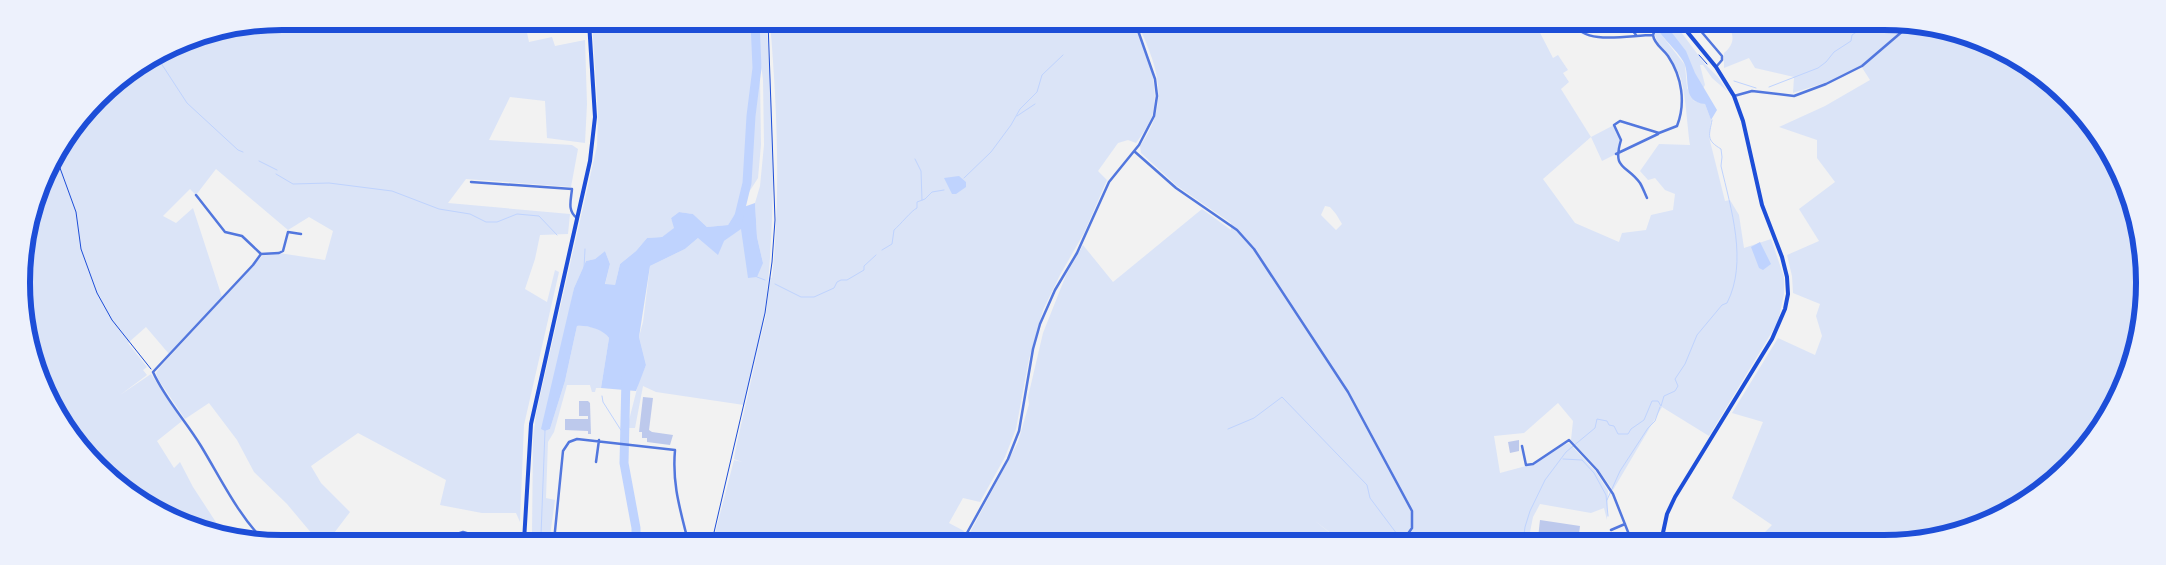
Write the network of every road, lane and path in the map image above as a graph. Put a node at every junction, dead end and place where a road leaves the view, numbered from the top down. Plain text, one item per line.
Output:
1 (590, 30) edge
2 (768, 30) edge
3 (1138, 30) edge
4 (1576, 30) edge
5 (1632, 30) edge
6 (1654, 30) edge
7 (1686, 30) edge
8 (1700, 30) edge
9 (1903, 31) edge
10 (1636, 35) junction
11 (1652, 35) junction
12 (1699, 56) dead end
13 (1707, 64) dead end
14 (1716, 66) junction
15 (1734, 96) junction
16 (1659, 133) junction
17 (1134, 151) junction
18 (1616, 154) junction
19 (59, 165) edge
20 (471, 182) dead end
21 (196, 195) dead end
22 (1647, 198) dead end
23 (577, 218) junction
24 (301, 234) dead end
25 (261, 254) junction
26 (153, 372) junction
27 (599, 440) junction
28 (1522, 446) dead end
29 (596, 462) dead end
30 (1625, 524) junction
31 (1611, 530) dead end
32 (255, 533) edge
33 (457, 535) edge
34 (474, 535) edge
35 (524, 535) edge
36 (555, 535) edge
37 (686, 535) edge
38 (714, 535) edge
39 (966, 535) edge
40 (1407, 535) edge
41 (1629, 535) edge
42 (1662, 535) edge

1 - 23 main road
2 - 38 path
3 - 17 street
4 - 10 street
5 - 10 street
6 - 11 street
7 - 14 main road
8 - 14 street
9 - 15 street
10 - 11 street
11 - 16 street
12 - 13 path
14 - 15 main road
15 - 42 main road
16 - 18 street
16 - 18 street
17 - 39 street
17 - 40 street
18 - 22 street
19 - 26 path
20 - 23 street
21 - 25 street
23 - 35 main road
24 - 25 street
25 - 26 street
26 - 32 street
27 - 29 street
27 - 36 street
27 - 37 street
28 - 30 street
30 - 31 street
30 - 41 street
33 - 34 street

